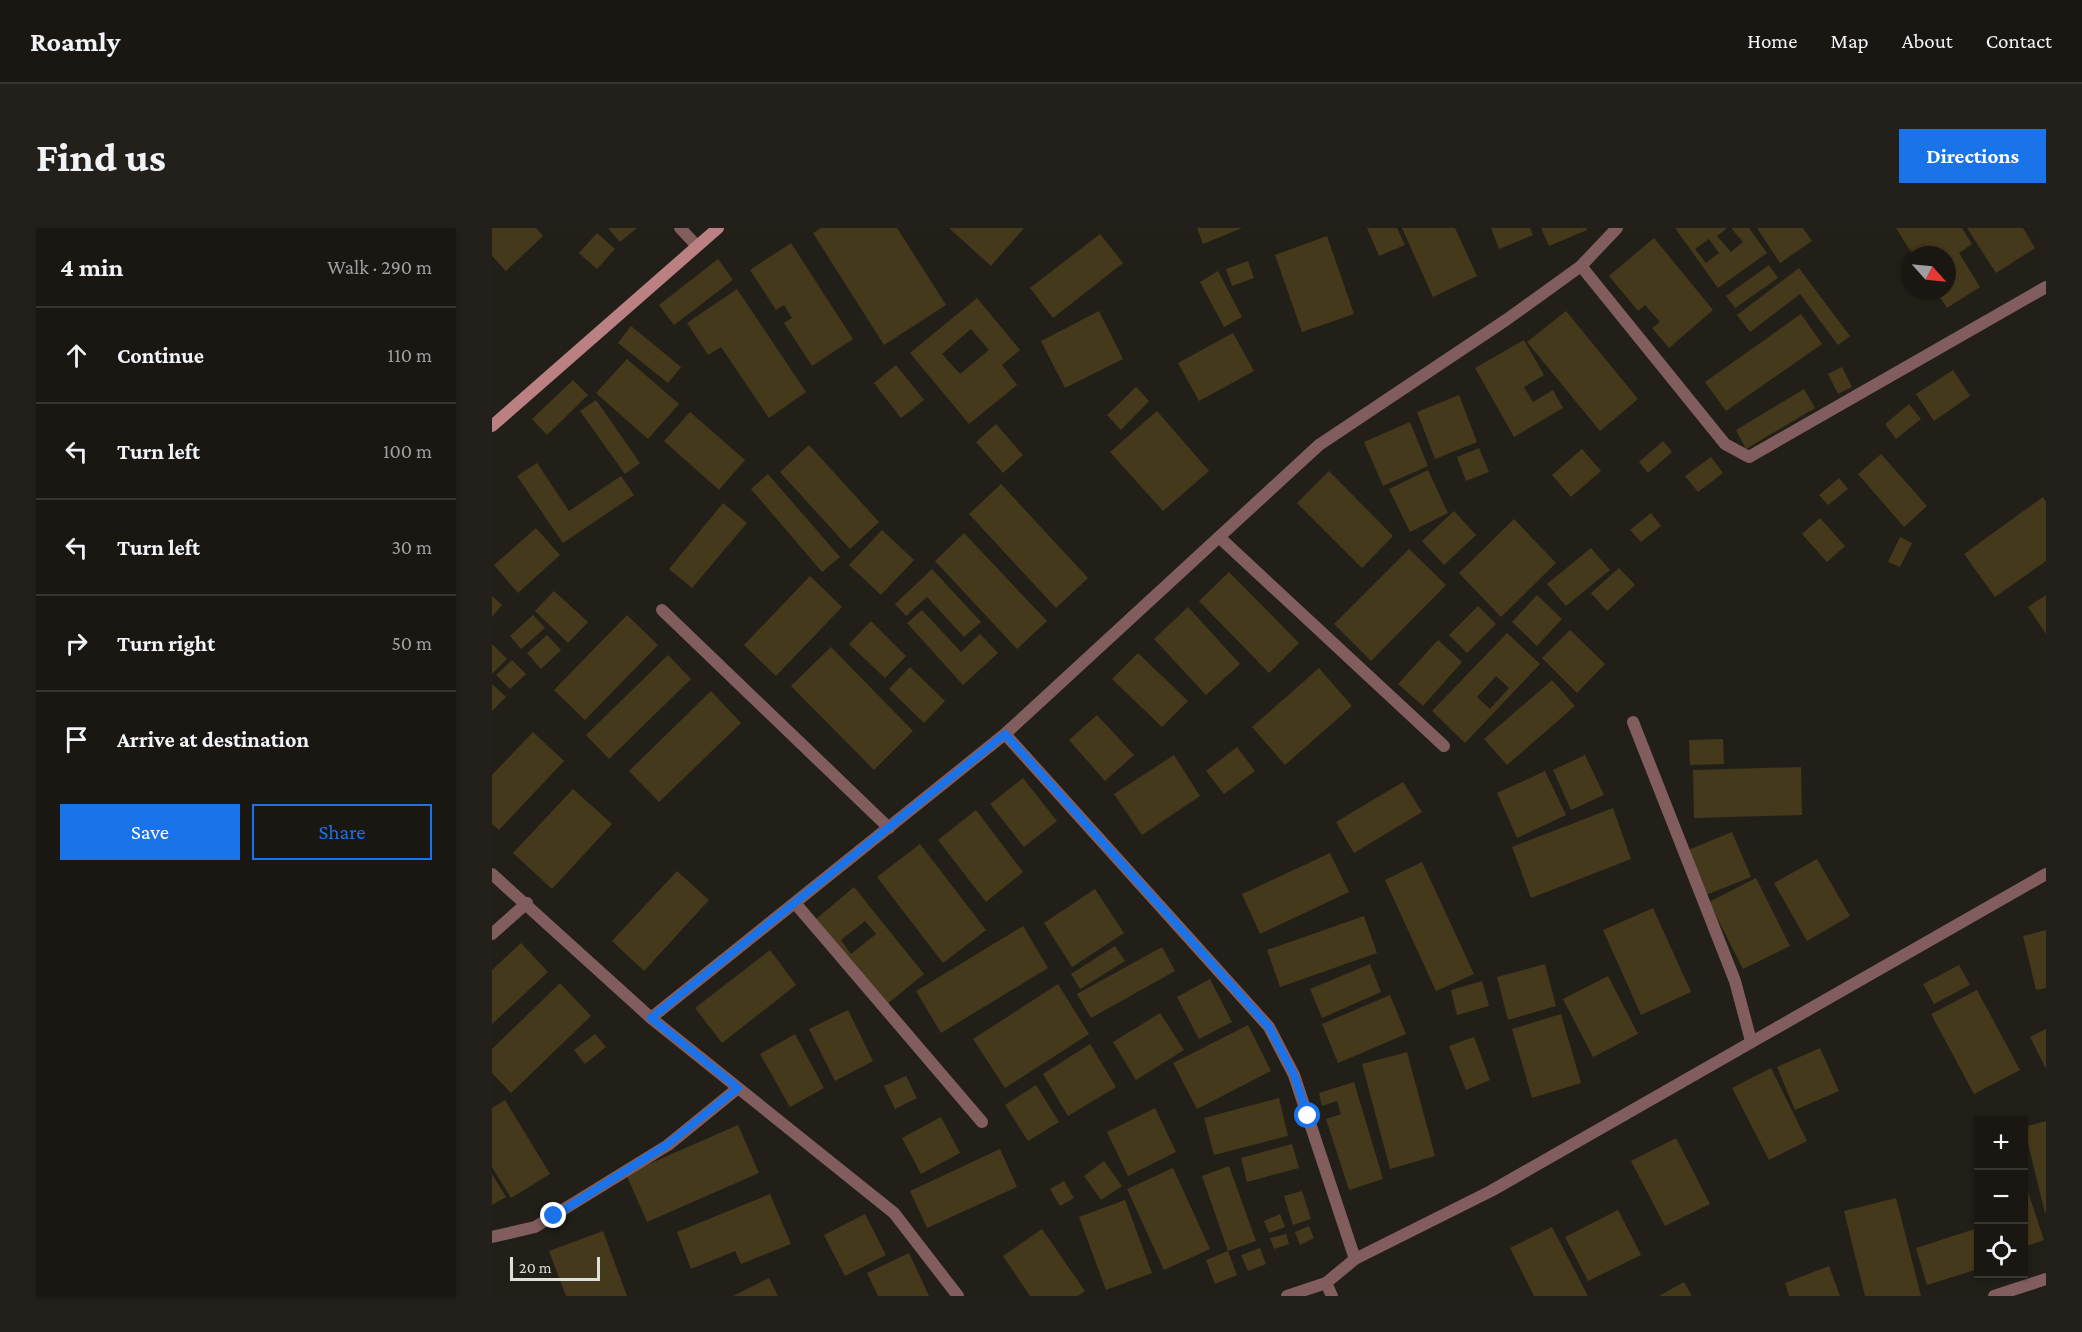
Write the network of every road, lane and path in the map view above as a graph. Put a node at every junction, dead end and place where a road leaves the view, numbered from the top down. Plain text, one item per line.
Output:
1 (680, 228) edge
2 (718, 228) edge
3 (1617, 228) edge
4 (697, 246) junction
5 (1581, 266) junction
6 (2046, 287) edge
7 (492, 426) edge
8 (1219, 537) junction
9 (662, 610) dead end
10 (1633, 722) dead end
11 (1005, 734) junction
12 (1444, 746) dead end
13 (889, 828) junction
14 (492, 874) edge
15 (2046, 874) edge
16 (527, 903) junction
17 (795, 903) junction
18 (492, 934) edge
19 (651, 1018) junction
20 (1751, 1041) junction
21 (738, 1088) junction
22 (982, 1122) dead end
23 (492, 1237) edge
24 (1355, 1259) junction
25 (2046, 1279) edge
26 (1326, 1283) junction
27 (958, 1296) edge
28 (1287, 1296) edge
29 (1332, 1296) edge
30 (1994, 1296) edge

1 - 4 street
2 - 4 street
3 - 5 street
4 - 7 street
5 - 6 street
5 - 8 street
8 - 11 street
8 - 12 street
9 - 13 street
10 - 20 street
11 - 13 street
11 - 24 street
13 - 17 street
14 - 16 street
15 - 20 street
16 - 18 street
16 - 19 street
17 - 19 street
17 - 22 street
19 - 21 street
20 - 24 street
21 - 23 street
21 - 27 street
24 - 26 street
25 - 30 street
26 - 28 street
26 - 29 street

